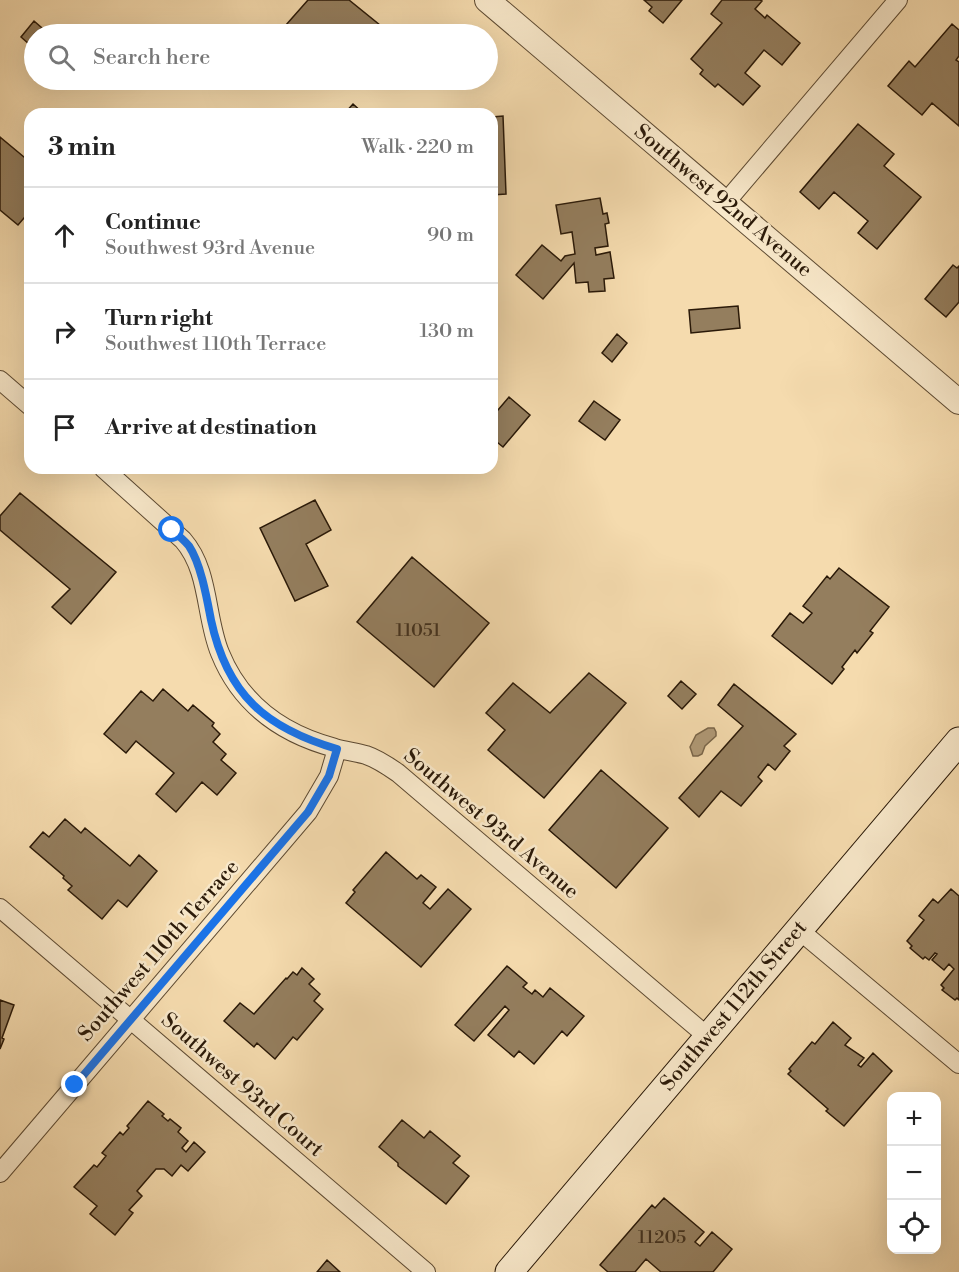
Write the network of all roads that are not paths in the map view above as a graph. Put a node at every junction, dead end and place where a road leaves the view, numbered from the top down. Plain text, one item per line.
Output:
1 (487, 0) edge
2 (898, 0) edge
3 (726, 202) junction
4 (0, 380) edge
5 (24, 401) edge
6 (959, 402) edge
7 (110, 474) edge
8 (959, 741) edge
9 (337, 749) junction
10 (0, 908) edge
11 (799, 930) junction
12 (131, 1019) junction
13 (708, 1037) junction
14 (959, 1064) edge
15 (0, 1173) edge
16 (426, 1272) edge
17 (509, 1272) edge

1 - 3 street, Southwest 92nd Avenue
2 - 3 street
3 - 6 street, Southwest 92nd Avenue
4 - 5 street
7 - 9 street, Southwest 93rd Avenue
8 - 11 main road, Southwest 112th Street
9 - 12 street, Southwest 110th Terrace
9 - 13 street, Southwest 93rd Avenue
10 - 12 street, Southwest 93rd Court
11 - 13 main road, Southwest 112th Street
11 - 14 street
12 - 15 street, Southwest 110th Terrace
12 - 16 street, Southwest 93rd Court
13 - 17 main road, Southwest 112th Street

